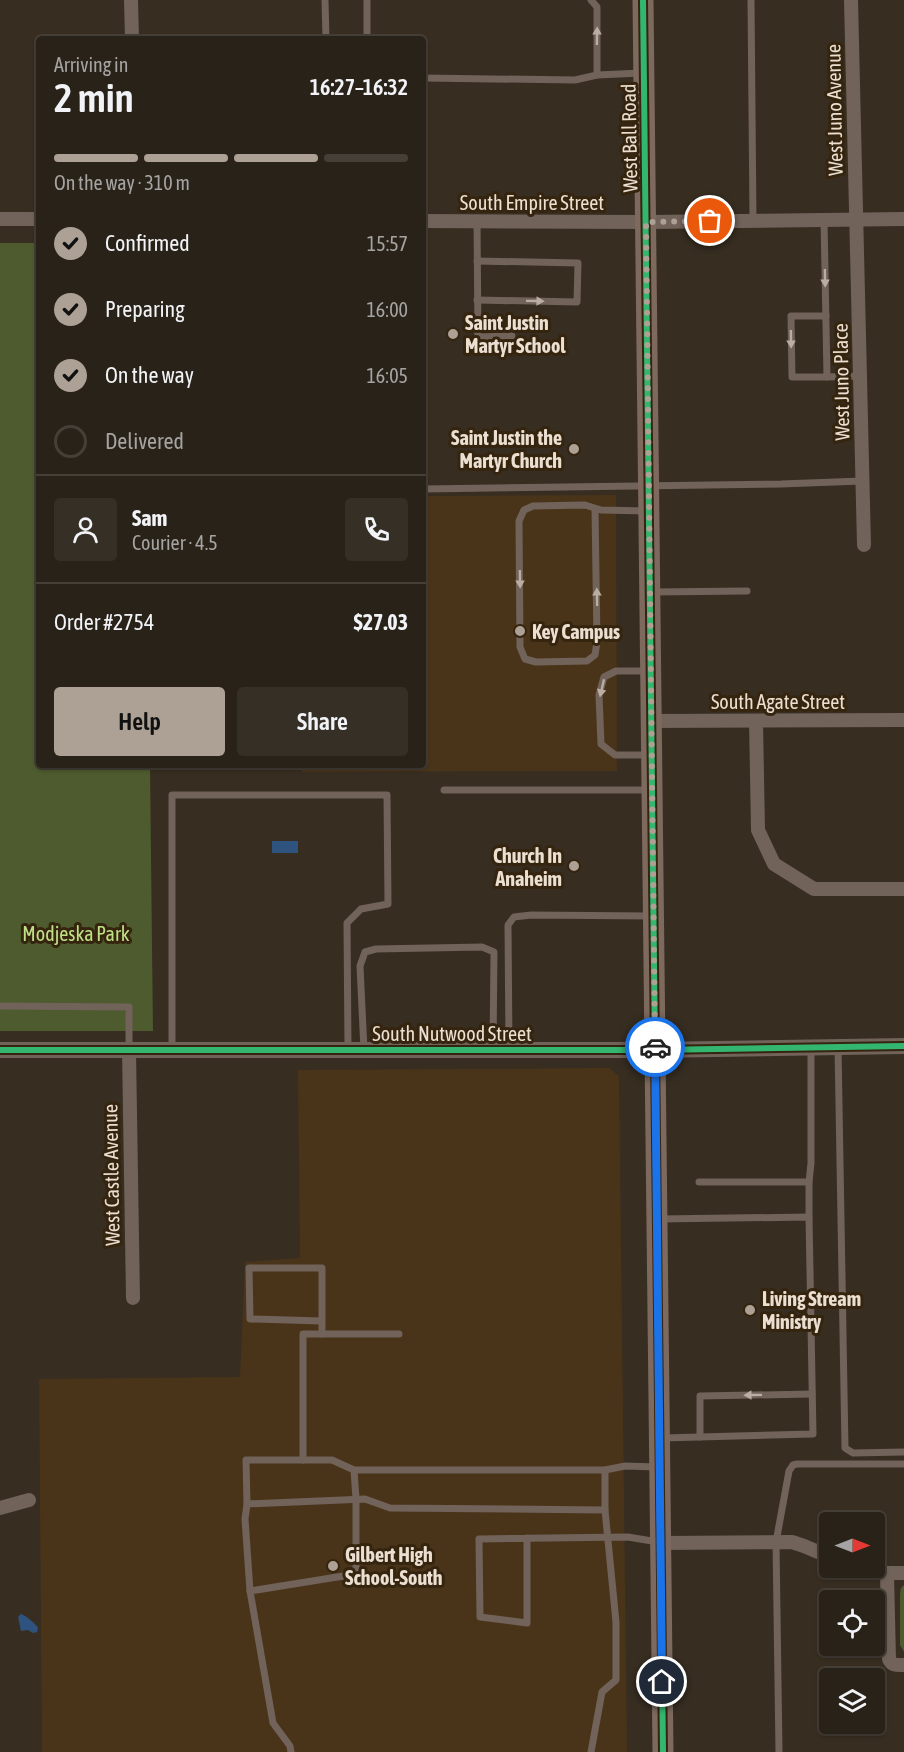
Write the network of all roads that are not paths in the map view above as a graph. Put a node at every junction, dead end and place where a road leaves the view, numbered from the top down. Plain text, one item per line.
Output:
1 (131, 0) edge
2 (325, 0) edge
3 (366, 0) edge
4 (591, 0) edge
5 (643, 0) edge
6 (751, 0) edge
7 (851, 0) edge
8 (132, 36) edge
9 (326, 36) edge
10 (367, 36) edge
11 (644, 73) junction
12 (597, 75) junction
13 (426, 78) edge
14 (857, 218) junction
15 (0, 219) edge
16 (36, 219) edge
17 (824, 219) junction
18 (904, 219) edge
19 (753, 220) junction
20 (426, 221) edge
21 (477, 221) junction
22 (646, 222) junction
23 (477, 261) junction
24 (477, 300) junction
25 (826, 316) junction
26 (512, 336) dead end
27 (860, 376) junction
28 (827, 377) junction
29 (862, 481) junction
30 (649, 486) junction
31 (426, 489) edge
32 (595, 509) junction
33 (649, 511) junction
34 (864, 545) dead end
35 (747, 591) dead end
36 (650, 592) junction
37 (651, 671) junction
38 (904, 720) edge
39 (652, 721) junction
40 (756, 721) junction
41 (652, 755) junction
42 (444, 790) dead end
43 (652, 790) junction
44 (904, 889) edge
45 (654, 916) junction
46 (0, 1006) edge
47 (904, 1046) edge
48 (811, 1047) junction
49 (838, 1047) junction
50 (501, 1049) junction
51 (0, 1050) edge
52 (356, 1050) junction
53 (655, 1050) junction
54 (129, 1051) junction
55 (172, 1051) junction
56 (699, 1182) dead end
57 (808, 1182) junction
58 (809, 1217) junction
59 (657, 1219) junction
60 (132, 1298) dead end
61 (322, 1321) junction
62 (322, 1334) junction
63 (399, 1334) dead end
64 (812, 1394) junction
65 (700, 1437) junction
66 (659, 1438) junction
67 (904, 1452) edge
68 (303, 1460) junction
69 (904, 1464) edge
70 (660, 1467) junction
71 (354, 1470) junction
72 (605, 1470) junction
73 (356, 1499) junction
74 (29, 1500) dead end
75 (247, 1504) junction
76 (0, 1508) edge
77 (605, 1510) junction
78 (527, 1538) junction
79 (608, 1538) junction
80 (776, 1542) junction
81 (660, 1543) junction
82 (819, 1553) edge
83 (887, 1573) joint
84 (904, 1573) edge
85 (250, 1591) junction
86 (904, 1665) edge
87 (291, 1752) edge
88 (591, 1752) edge
89 (663, 1752) edge
90 (779, 1752) edge

1 - 8 street
2 - 9 lane
3 - 10 lane
12 -> 4 lane
5 - 11 main road, West Ball Road
6 - 19 lane
7 - 14 street, West Juno Avenue
11 - 12 lane
11 - 22 main road, West Ball Road
12 - 13 lane
14 - 17 street, South Empire Street
14 - 18 street, South Empire Street
14 - 27 street, West Juno Place
15 - 16 street
17 - 19 street, South Empire Street
17 -> 25 lane
19 - 22 street, South Empire Street
20 - 21 street, South Empire Street
21 - 22 street, South Empire Street
21 - 23 lane
22 - 30 main road, West Ball Road
23 - 24 lane
24 -> 23 lane
24 - 26 lane
25 - 28 lane
25 -> 28 lane
27 - 28 lane
27 - 29 street, West Juno Place
29 - 30 lane
29 - 34 street, West Juno Place
30 - 31 lane
30 - 33 main road, West Ball Road
32 -> 32 lane
32 - 33 lane
33 - 36 main road, West Ball Road
35 - 36 lane
36 - 37 main road, West Ball Road
37 - 39 main road, West Ball Road
37 -> 41 lane
38 - 40 street, South Agate Street
39 - 40 street, South Agate Street
39 - 41 main road, West Ball Road
40 - 44 street
41 - 43 main road, West Ball Road
42 - 43 lane
43 - 45 main road, West Ball Road
45 - 50 lane
45 - 53 main road, West Ball Road
46 - 54 lane
47 - 49 street, South Nutwood Street
48 - 49 street, South Nutwood Street
48 - 53 street, South Nutwood Street
48 - 57 lane
49 - 67 lane
50 - 52 street, South Nutwood Street
50 - 52 lane
50 - 53 street, South Nutwood Street
51 - 54 street, South Nutwood Street
52 - 55 street, South Nutwood Street
52 - 55 lane
53 - 59 main road, West Ball Road
54 - 55 street, South Nutwood Street
54 - 60 street, West Castle Avenue
56 - 57 lane
57 - 58 lane
58 - 59 lane
58 - 64 lane
59 - 66 main road, West Ball Road
61 - 61 lane
61 - 62 lane
62 - 63 lane
62 - 68 lane
64 -> 65 lane
64 - 65 lane
65 - 66 lane
66 - 70 main road, West Ball Road
68 - 71 lane
68 - 75 lane
69 - 80 lane
70 - 72 lane
70 - 81 main road, West Ball Road
71 - 72 lane
71 - 73 lane
72 - 77 lane
73 - 75 lane
73 - 77 lane
73 - 85 lane
74 - 76 street
75 - 85 lane
77 - 79 lane
78 - 78 lane
78 - 79 lane
79 - 81 lane
79 - 88 lane
80 - 81 street
80 - 82 street
80 - 90 lane
81 - 89 main road, West Ball Road
83 - 84 street
83 - 86 street
85 - 87 lane

